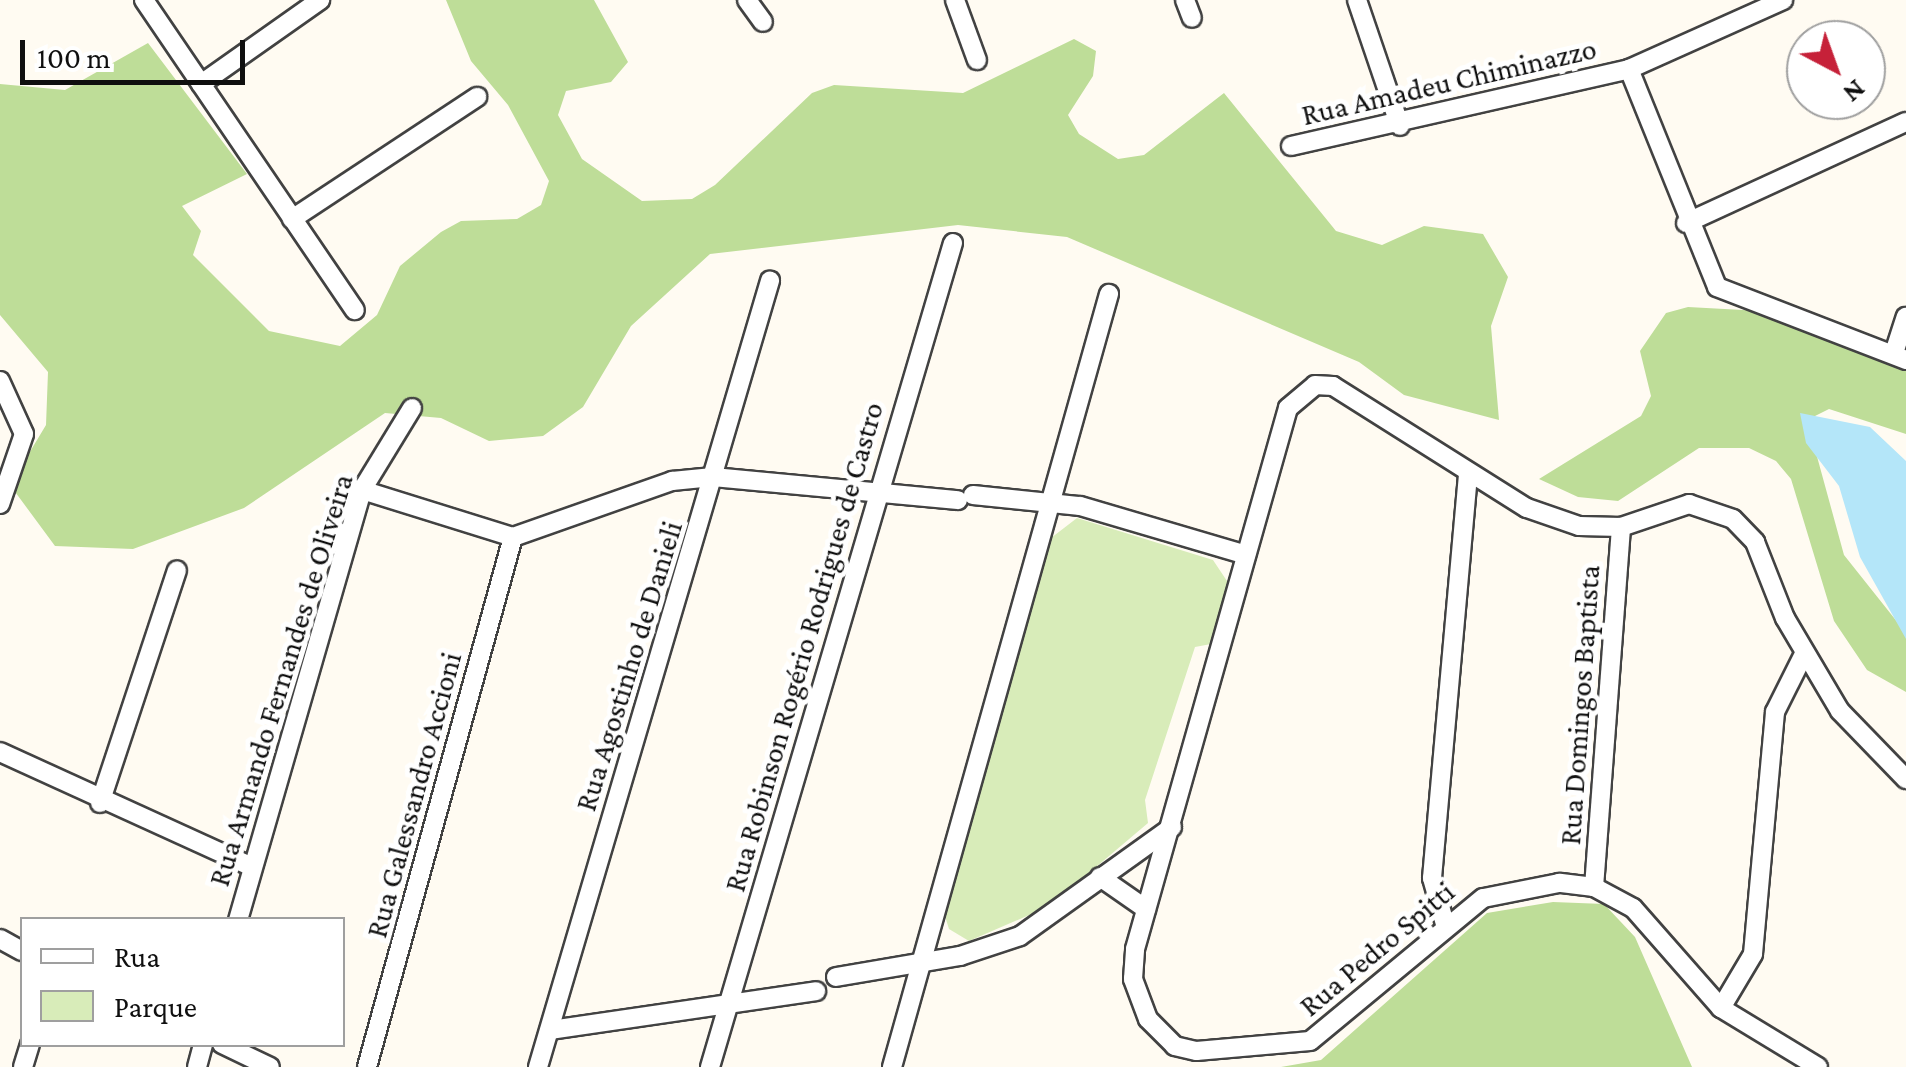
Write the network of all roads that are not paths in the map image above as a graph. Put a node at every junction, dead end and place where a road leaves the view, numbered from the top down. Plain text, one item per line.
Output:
1 (144, 0) edge
2 (320, 0) edge
3 (747, 0) edge
4 (955, 0) edge
5 (1185, 0) edge
6 (1357, 0) edge
7 (1783, 0) edge
8 (1192, 18) dead end
9 (763, 22) dead end
10 (977, 60) dead end
11 (1629, 69) junction
12 (201, 84) junction
13 (477, 97) dead end
14 (1906, 122) edge
15 (1400, 126) junction
16 (1291, 146) dead end
17 (292, 219) junction
18 (1686, 223) junction
19 (953, 243) dead end
20 (770, 281) dead end
21 (1109, 294) dead end
22 (355, 310) dead end
23 (1906, 317) edge
24 (1900, 357) edge
25 (0, 381) edge
26 (412, 408) dead end
27 (1468, 474) junction
28 (714, 477) junction
29 (362, 490) junction
30 (877, 493) junction
31 (1052, 500) junction
32 (0, 504) edge
33 (1621, 527) junction
34 (513, 537) junction
35 (1246, 554) junction
36 (177, 570) dead end
37 (1804, 654) junction
38 (0, 752) edge
39 (1906, 779) edge
40 (100, 803) junction
41 (1172, 827) junction
42 (252, 866) junction
43 (1100, 877) junction
44 (1594, 886) junction
45 (1146, 909) junction
46 (239, 917) edge
47 (1446, 924) junction
48 (921, 962) junction
49 (836, 977) dead end
50 (816, 991) dead end
51 (1721, 1008) junction
52 (726, 1010) junction
53 (550, 1030) junction
54 (228, 1047) edge
55 (270, 1067) edge
56 (368, 1067) edge
57 (538, 1067) edge
58 (710, 1067) edge
59 (892, 1067) edge
60 (1818, 1067) edge

1 - 12 street
2 - 12 street
3 - 9 street
4 - 10 street
5 - 8 street
6 - 15 street
7 - 11 street, Rua Amadeu Chiminazzo
11 - 15 street, Rua Amadeu Chiminazzo
11 - 18 street
12 - 17 street
13 - 17 street
14 - 18 street
15 - 16 street, Rua Amadeu Chiminazzo
17 - 22 street
18 - 24 street
19 - 30 street, Rua Robinson Rogério Rodrigues de Castro
20 - 28 street, Rua Agostinho de Danieli
21 - 31 street
23 - 24 street
25 - 32 street
26 - 29 street, Rua Armando Fernandes de Oliveira
27 - 33 street
27 - 35 street, Rua Pedro Spitti
27 - 47 street
28 - 30 street
28 - 34 street
28 - 53 street, Rua Agostinho de Danieli
29 - 34 street
29 - 42 street, Rua Armando Fernandes de Oliveira
30 - 31 street
30 - 52 street, Rua Robinson Rogério Rodrigues de Castro
31 - 35 street
31 - 48 street
33 - 37 street
33 - 44 street, Rua Domingos Baptista
34 - 56 street, Rua Galessandro Accioni
35 - 41 street, Rua Pedro Spitti
36 - 40 street
37 - 39 street
37 - 51 street
38 - 40 street
40 - 42 street
41 - 43 street
41 - 45 street, Rua Pedro Spitti
42 - 46 street, Rua Armando Fernandes de Oliveira
43 - 45 street
43 - 48 street
44 - 47 street, Rua Pedro Spitti
44 - 51 street, Rua Pedro Spitti
45 - 47 street, Rua Pedro Spitti
48 - 49 street
48 - 59 street
50 - 52 street
51 - 60 street, Rua Pedro Spitti
52 - 53 street
52 - 58 street, Rua Robinson Rogério Rodrigues de Castro
53 - 57 street, Rua Agostinho de Danieli
54 - 55 street

